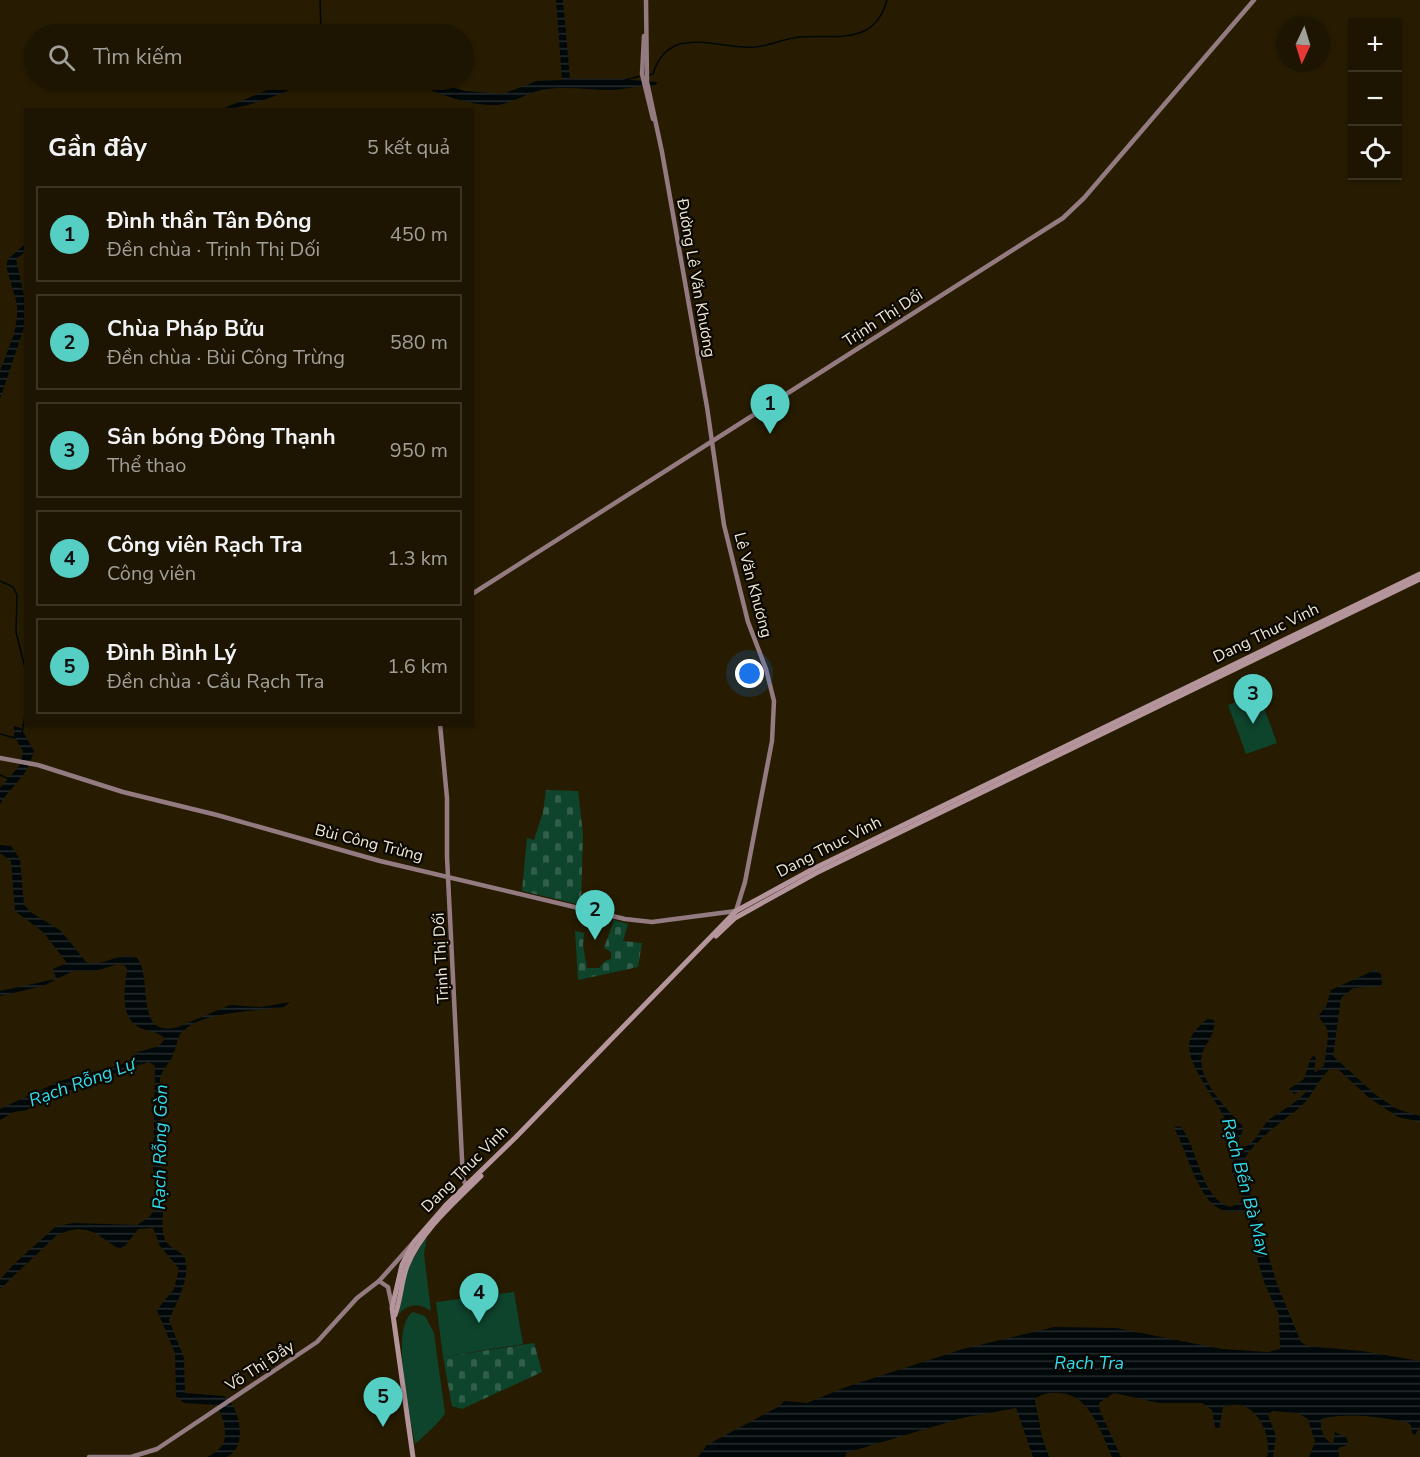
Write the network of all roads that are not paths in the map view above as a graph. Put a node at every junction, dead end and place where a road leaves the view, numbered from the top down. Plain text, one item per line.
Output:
1 (646, 0) edge
2 (1254, 0) edge
3 (712, 440) junction
4 (1420, 574) edge
5 (1420, 579) edge
6 (474, 593) edge
7 (1279, 645) junction
8 (440, 726) edge
9 (0, 758) edge
10 (448, 876) junction
11 (737, 914) junction
12 (467, 1187) junction
13 (414, 1242) junction
14 (379, 1281) junction
15 (393, 1308) junction
16 (395, 1315) junction
17 (89, 1457) edge
18 (413, 1457) edge

1 - 3 street, Đường Lê Văn Khương
2 - 3 street, Trịnh Thị Dối
3 - 6 street, Trịnh Thị Dối
3 - 11 street, Lê Văn Khương
4 - 7 main road, Dang Thuc Vinh
5 - 7 main road, Dang Thuc Vinh
7 - 11 main road, Dang Thuc Vinh
8 - 10 street, Trịnh Thị Dối
9 - 10 street, Bùi Công Trừng
10 - 11 street, Bùi Công Trừng
10 - 12 street, Trịnh Thị Dối
11 - 12 main road, Dang Thuc Vinh
12 - 13 main road, Dang Thuc Vinh
12 - 16 main road, Dang Thuc Vinh
13 - 14 street, Võ Thị Đầy
13 - 15 main road, Dang Thuc Vinh
14 - 15 street
14 - 17 street, Võ Thị Đầy
15 - 16 main road, Dang Thuc Vinh
16 - 18 main road, Dang Thuc Vinh

